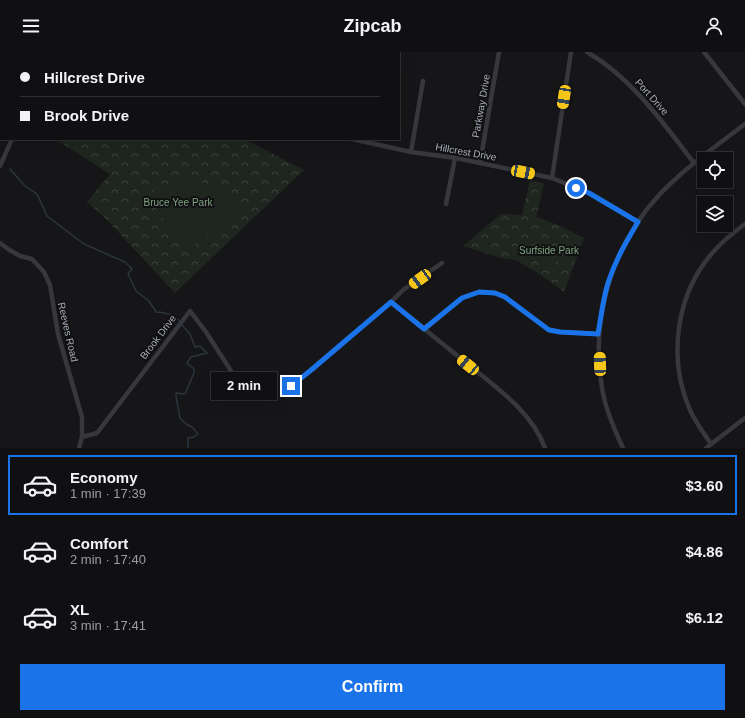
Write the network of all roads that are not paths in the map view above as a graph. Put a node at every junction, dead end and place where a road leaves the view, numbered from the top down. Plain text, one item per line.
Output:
1 (499, 52) edge
2 (571, 52) edge
3 (587, 52) edge
4 (704, 52) edge
5 (423, 81) dead end
6 (745, 104) edge
7 (745, 124) edge
8 (12, 140) edge
9 (357, 140) edge
10 (411, 152) junction
11 (455, 158) junction
12 (480, 163) junction
13 (694, 163) junction
14 (0, 166) edge
15 (552, 178) junction
16 (446, 204) dead end
17 (638, 222) junction
18 (745, 224) edge
19 (0, 243) edge
20 (442, 263) dead end
21 (391, 302) junction
22 (424, 329) junction
23 (598, 334) junction
24 (240, 385) dead end
25 (291, 386) dead end
26 (745, 418) edge
27 (82, 437) junction
28 (711, 444) junction
29 (79, 448) edge
30 (545, 448) edge
31 (623, 448) edge
32 (706, 448) edge

1 - 12 street, Parkway Drive
2 - 15 street
3 - 13 street, Port Drive
4 - 6 street
5 - 10 street
7 - 13 street
8 - 14 street
9 - 10 street, Hillcrest Drive
10 - 11 street, Hillcrest Drive
11 - 12 street, Hillcrest Drive
11 - 16 street
12 - 15 street, Hillcrest Drive
13 - 17 street
15 - 17 street, Hillcrest Drive
17 - 23 street
18 - 28 street
19 - 27 street, Reeves Road
20 - 21 street
21 - 22 street
21 - 25 street
22 - 23 street
22 - 30 street
23 - 31 street
24 - 27 street, Brook Drive
26 - 28 street
27 - 29 street, Reeves Road
28 - 32 street

